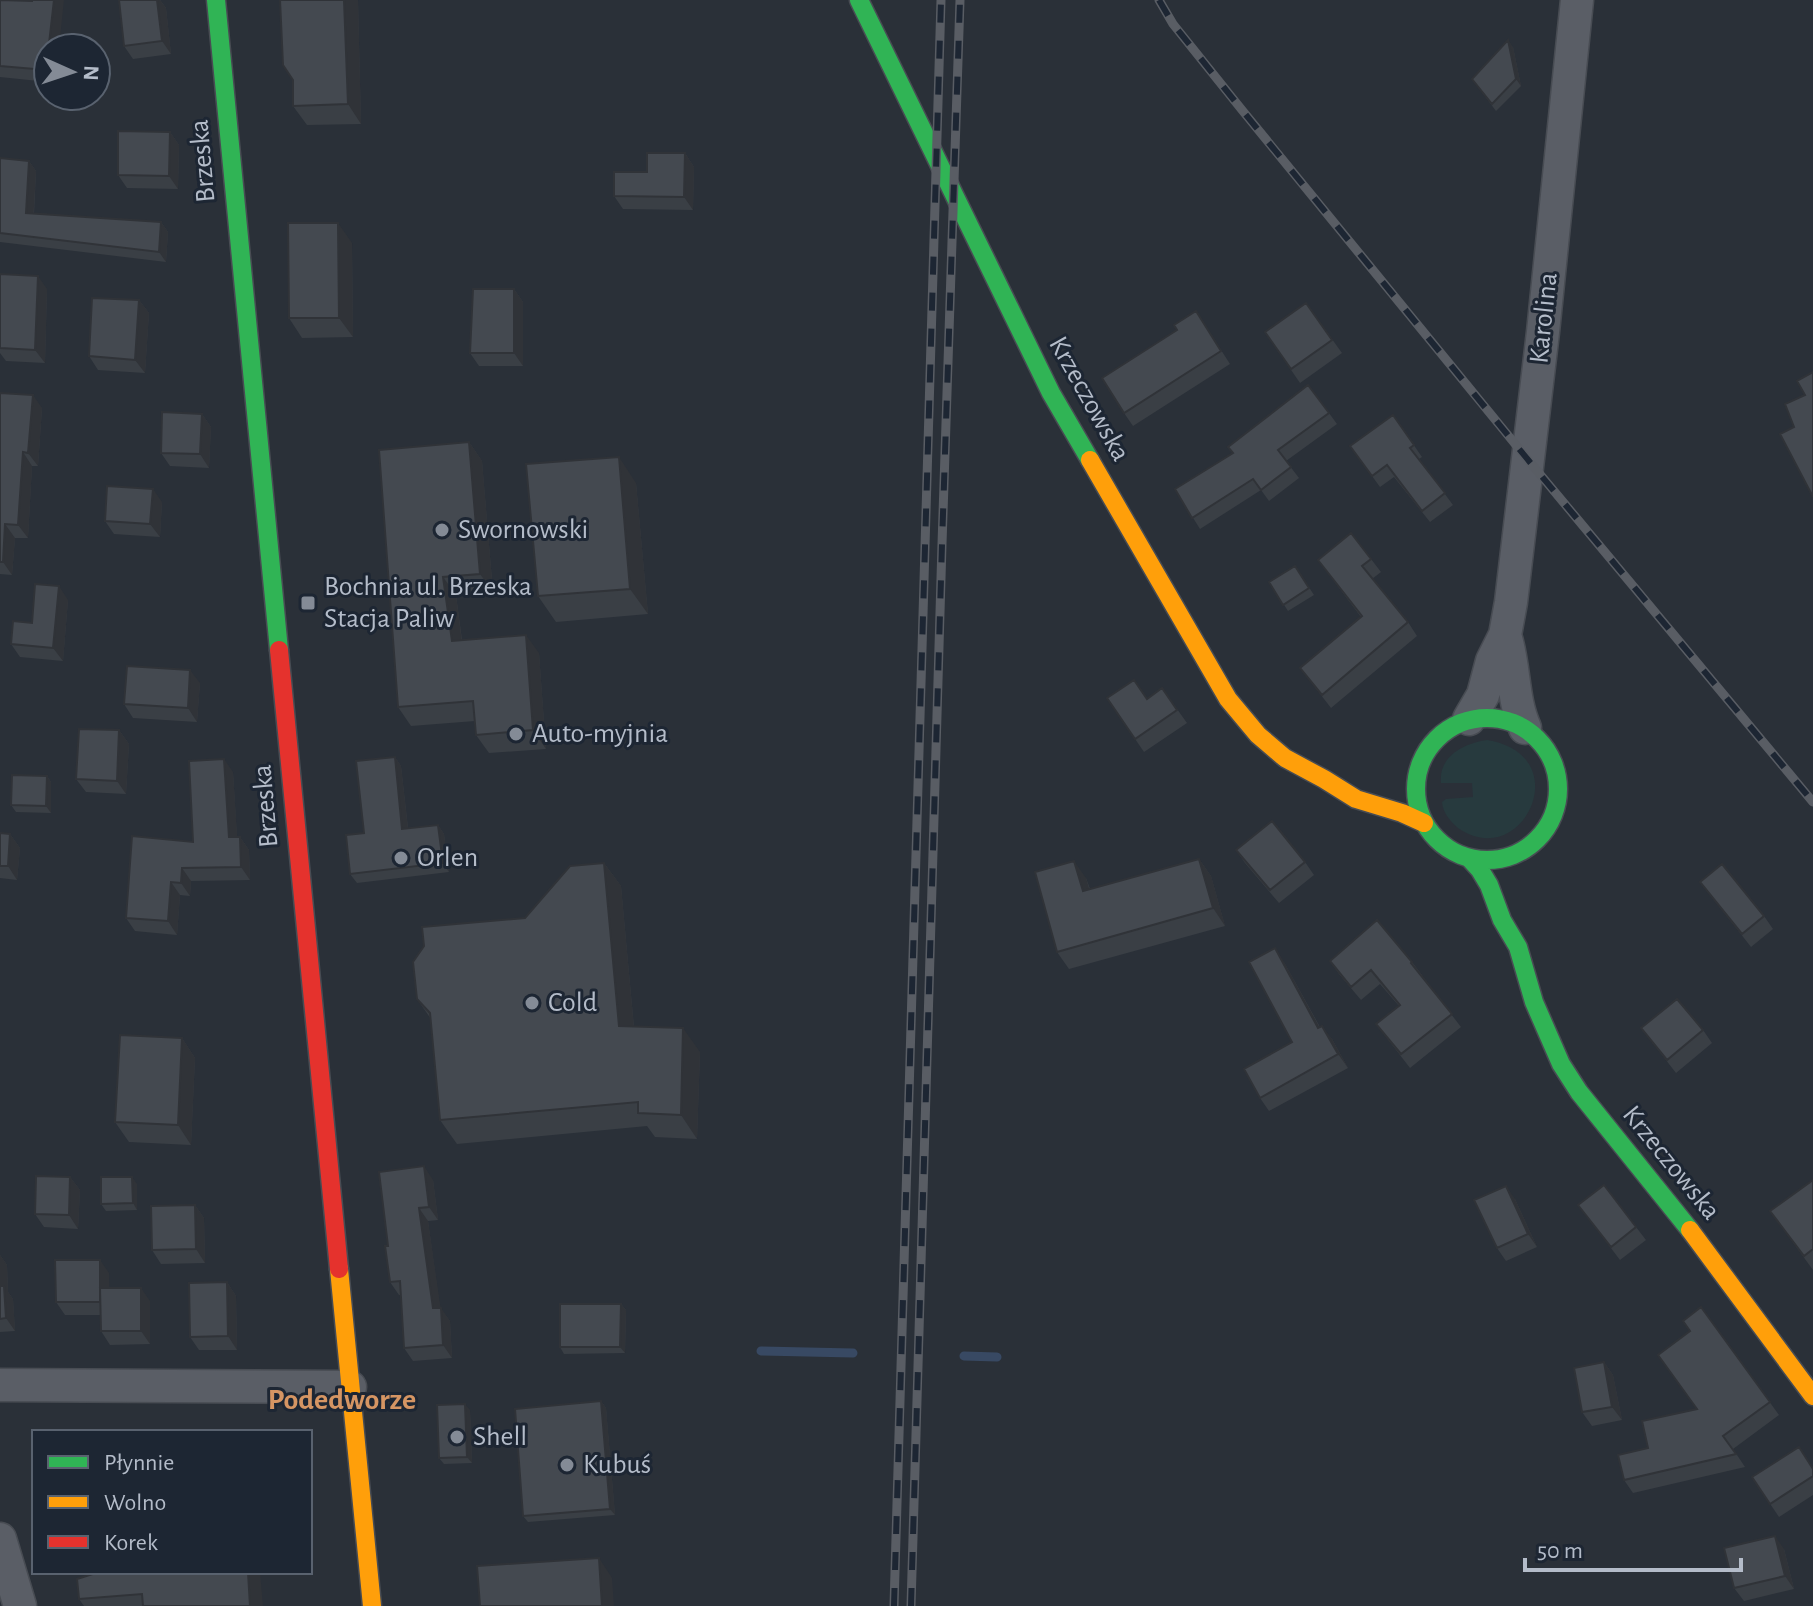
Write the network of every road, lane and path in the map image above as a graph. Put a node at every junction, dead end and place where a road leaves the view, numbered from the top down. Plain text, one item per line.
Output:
1 (216, 0) edge
2 (859, 0) edge
3 (1577, 0) edge
4 (1505, 635) junction
5 (1469, 719) junction
6 (1525, 728) junction
7 (1421, 761) junction
8 (1394, 775) dead end
9 (1353, 778) dead end
10 (1327, 780) junction
11 (1424, 823) junction
12 (1469, 858) junction
13 (1525, 923) dead end
14 (1518, 947) junction
15 (0, 1385) edge
16 (350, 1387) junction
17 (1813, 1396) edge
18 (0, 1539) edge
19 (20, 1606) edge
20 (372, 1606) edge

1 - 16 main road, Brzeska
2 - 10 main road, Krzeczowska
3 - 4 street, Karolina
4 - 5 street, Karolina
4 - 6 street, Karolina
5 - 6 main road
5 - 7 main road
6 - 12 main road
7 - 8 main road
7 - 11 main road
9 - 10 main road
10 - 11 main road, Krzeczowska
11 - 12 main road
12 - 14 main road, Krzeczowska
13 - 14 main road
14 - 17 main road, Krzeczowska
15 - 16 street
16 - 20 main road, Brzeska
18 - 19 street

